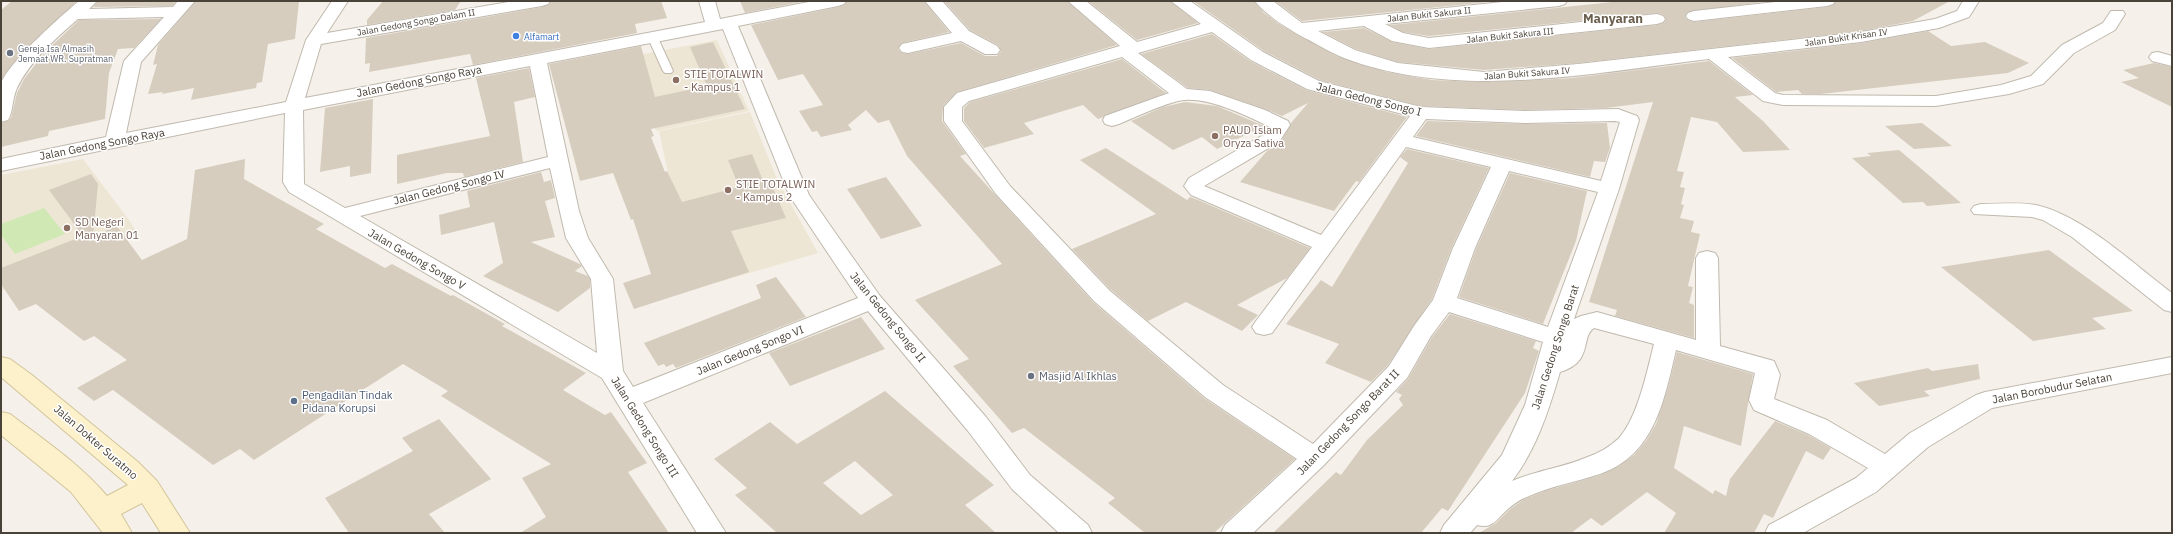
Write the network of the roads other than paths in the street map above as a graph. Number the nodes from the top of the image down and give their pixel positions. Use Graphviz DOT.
graph roads {
  1 [pos="89,1"];
  2 [pos="340,1"];
  3 [pos="542,1"];
  4 [pos="707,1"];
  5 [pos="838,1"];
  6 [pos="933,1"];
  7 [pos="1076,1"];
  8 [pos="1179,1"];
  9 [pos="1263,1"];
  10 [pos="1559,1"];
  11 [pos="1827,1"];
  12 [pos="1971,1"];
  13 [pos="181,7"];
  14 [pos="465,7"];
  15 [pos="2121,7"];
  16 [pos="72,14"];
  17 [pos="1694,16"];
  18 [pos="1658,19"];
  19 [pos="1366,21"];
  20 [pos="721,25"];
  21 [pos="1213,26"];
  22 [pos="1299,28"];
  23 [pos="963,35"];
  24 [pos="653,38"];
  25 [pos="314,40"];
  26 [pos="908,48"];
  27 [pos="1129,49"];
  28 [pos="991,50"];
  29 [pos="1712,53"];
  30 [pos="536,59"];
  31 [pos="668,71"];
  32 [pos="1182,94"];
  33 [pos="294,105"];
  34 [pos="1421,113"];
  35 [pos="1,116"];
  36 [pos="1112,120"];
  37 [pos="1630,120"];
  38 [pos="1402,140"];
  39 [pos="115,141"];
  40 [pos="558,160"];
  41 [pos="1502,164"];
  42 [pos="1,165"];
  43 [pos="1609,188"];
  44 [pos="1981,210"];
  45 [pos="340,214"];
  46 [pos="1324,244"];
  47 [pos="1707,258"];
  48 [pos="872,301"];
  49 [pos="1444,302"];
  50 [pos="2172,305"];
  51 [pos="1264,327"];
  52 [pos="1556,338"];
  53 [pos="1667,341"];
  54 [pos="1708,352"];
  55 [pos="1,365"];
  56 [pos="2172,365"];
  57 [pos="1550,366"];
  58 [pos="611,372"];
  59 [pos="628,399"];
  60 [pos="1,421"];
  61 [pos="1315,458"];
  62 [pos="1888,468"];
  63 [pos="147,488"];
  64 [pos="105,510"];
  65 [pos="118,533"];
  66 [pos="176,533"];
  67 [pos="712,533"];
  68 [pos="1078,533"];
  69 [pos="1235,533"];
  70 [pos="1454,533"];
  71 [pos="1471,533"];
  72 [pos="1779,533"];
  1 -- 16 [label="street"];
  2 -- 25 [label="street, Jalan Gedong Songo V"];
  3 -- 14 [label="street, Jalan Gedong Songo Dalam II"];
  4 -- 20 [label="street, Jalan Gedong Songo II"];
  5 -- 20 [label="street, Jalan Gedong Songo Raya"];
  6 -- 23 [label="street"];
  7 -- 27 [label="street"];
  8 -- 21 [label="street, Jalan Gedong Songo I"];
  9 -- 22 [label="street, Jalan Bukit Sakura IV"];
  10 -- 19 [label="street, Jalan Bukit Sakura II"];
  11 -- 17 [label="street"];
  12 -- 29 [label="street, Jalan Bukit Krisan IV"];
  13 -- 16 [label="street"];
  13 -- 39 [label="street"];
  14 -- 25 [label="street, Jalan Gedong Songo Dalam II"];
  15 -- 29 [label="street"];
  16 -- 35 [label="street"];
  18 -- 19 [label="street, Jalan Bukit Sakura III"];
  19 -- 22 [label="street, Jalan Bukit Sakura II"];
  20 -- 24 [label="street, Jalan Gedong Songo Raya"];
  20 -- 48 [label="street, Jalan Gedong Songo II"];
  21 -- 27 [label="street"];
  21 -- 34 [label="street, Jalan Gedong Songo I"];
  22 -- 29 [label="street, Jalan Bukit Sakura IV"];
  23 -- 26 [label="street"];
  23 -- 28 [label="street"];
  24 -- 30 [label="street, Jalan Gedong Songo Raya"];
  24 -- 31 [label="lane"];
  25 -- 33 [label="street, Jalan Gedong Songo V"];
  27 -- 32 [label="street"];
  27 -- 61 [label="street"];
  30 -- 33 [label="street, Jalan Gedong Songo Raya"];
  30 -- 40 [label="street, Jalan Gedong Songo III"];
  32 -- 36 [label="street"];
  32 -- 46 [label="street"];
  33 -- 39 [label="street, Jalan Gedong Songo Raya"];
  33 -- 45 [label="street, Jalan Gedong Songo V"];
  34 -- 37 [label="street, Jalan Gedong Songo I"];
  34 -- 38 [label="street"];
  37 -- 43 [label="street, Jalan Gedong Songo Barat"];
  38 -- 41 [label="street"];
  38 -- 46 [label="street"];
  39 -- 42 [label="street, Jalan Gedong Songo Raya"];
  40 -- 45 [label="street, Jalan Gedong Songo IV"];
  40 -- 58 [label="street, Jalan Gedong Songo III"];
  41 -- 43 [label="street"];
  41 -- 49 [label="street, Jalan Gedong Songo Barat II"];
  43 -- 52 [label="street, Jalan Gedong Songo Barat"];
  44 -- 50 [label="street"];
  45 -- 58 [label="street, Jalan Gedong Songo V"];
  46 -- 51 [label="street"];
  47 -- 54 [label="street"];
  48 -- 59 [label="street, Jalan Gedong Songo VI"];
  48 -- 68 [label="street, Jalan Gedong Songo II"];
  49 -- 52 [label="street"];
  49 -- 61 [label="street, Jalan Gedong Songo Barat II"];
  52 -- 57 [label="street, Jalan Gedong Songo Barat"];
  53 -- 54 [label="street"];
  53 -- 57 [label="street"];
  53 -- 71 [label="street"];
  54 -- 62 [label="street"];
  55 -- 63 [label="street, Jalan Dokter Suratmo"];
  56 -- 62 [label="street, Jalan Borobudur Selatan"];
  57 -- 70 [label="street, Jalan Gedong Songo Barat"];
  58 -- 59 [label="street, Jalan Gedong Songo III"];
  59 -- 67 [label="street, Jalan Gedong Songo III"];
  60 -- 64 [label="street"];
  61 -- 69 [label="street, Jalan Gedong Songo Barat II"];
  62 -- 72 [label="street, Jalan Borobudur Selatan"];
  63 -- 64 [label="street"];
  63 -- 66 [label="street, Jalan Dokter Suratmo"];
  64 -- 65 [label="street"];
}
